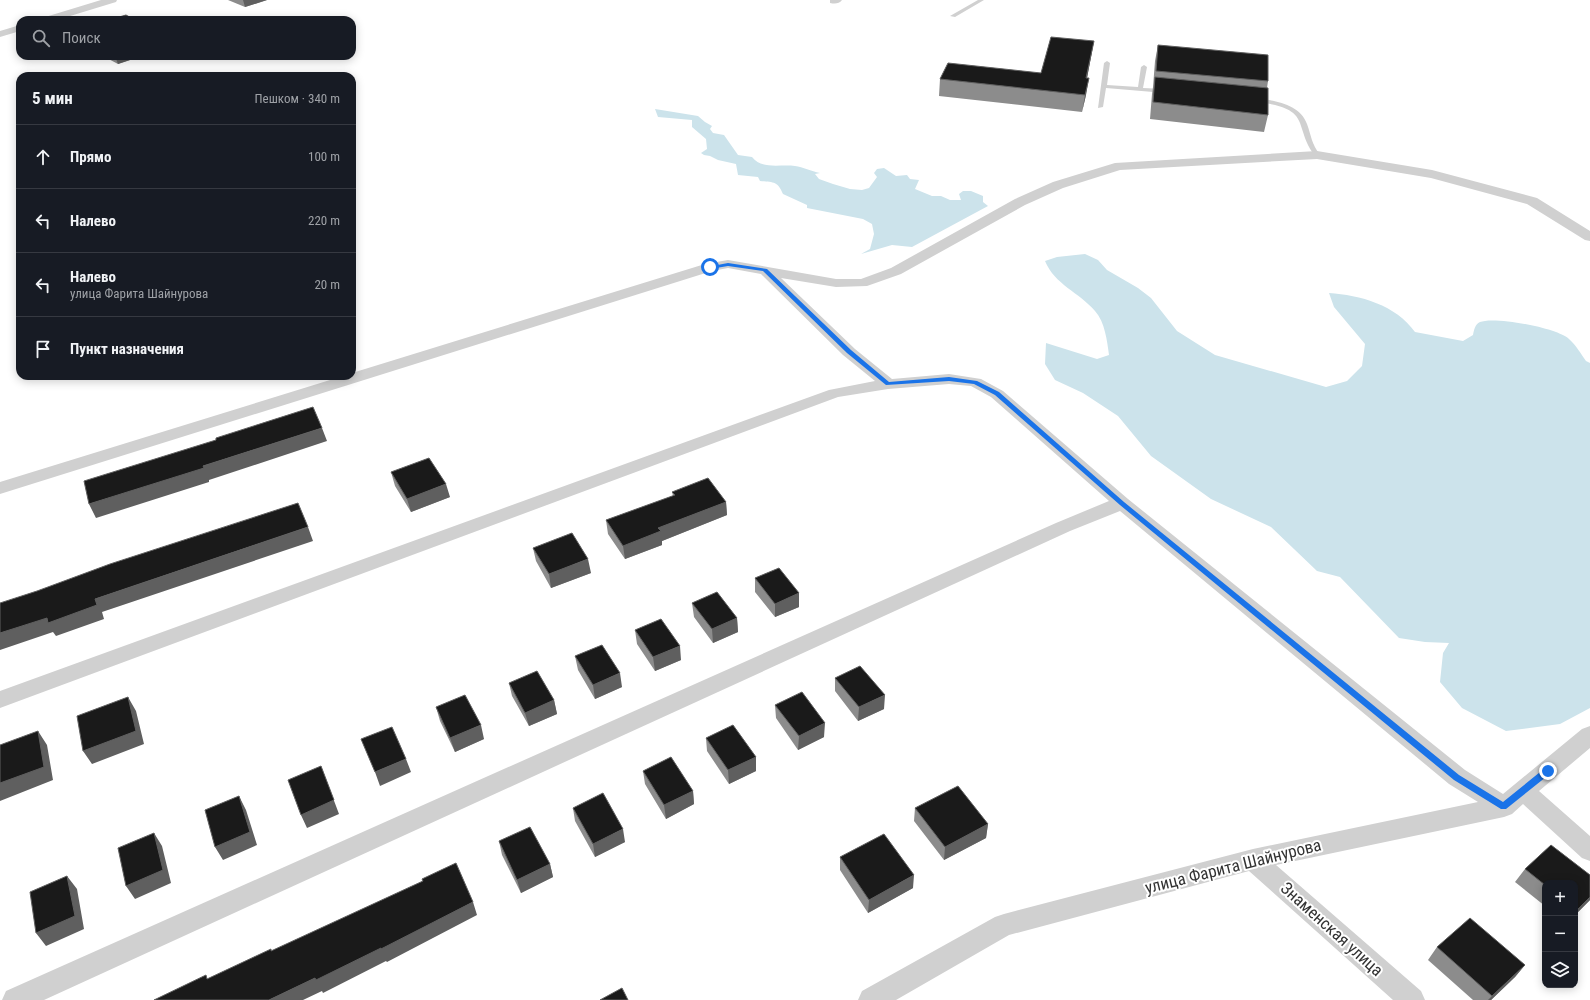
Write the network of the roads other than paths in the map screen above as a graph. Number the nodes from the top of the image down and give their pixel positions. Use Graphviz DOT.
graph roads {
  1 [pos="112,0"];
  2 [pos="982,0"];
  3 [pos="72,12"];
  4 [pos="59,16"];
  5 [pos="80,16"];
  6 [pos="953,16"];
  7 [pos="16,29"];
  8 [pos="0,34"];
  9 [pos="1106,62"];
  10 [pos="1144,67"];
  11 [pos="1104,86"];
  12 [pos="1140,89"];
  13 [pos="1171,92"];
  14 [pos="1249,99"];
  15 [pos="1100,107"];
  16 [pos="1318,155"];
  17 [pos="1590,237"];
  18 [pos="765,270"];
  19 [pos="356,377"];
  20 [pos="347,380"];
  21 [pos="888,384"];
  22 [pos="0,488"];
  23 [pos="1122,503"];
  24 [pos="0,700"];
  25 [pos="1590,736"];
  26 [pos="1524,791"];
  27 [pos="1504,807"];
  28 [pos="1590,850"];
  29 [pos="1253,859"];
  30 [pos="15,1000"];
  31 [pos="872,1000"];
  32 [pos="1412,1000"];
  1 -- 3 [label="street"];
  2 -- 6 [label="lane"];
  3 -- 4 [label="street"];
  3 -- 5 [label="street"];
  7 -- 8 [label="street"];
  9 -- 11 [label="lane"];
  10 -- 12 [label="lane"];
  11 -- 12 [label="lane"];
  11 -- 15 [label="lane"];
  12 -- 13 [label="lane"];
  14 -- 16 [label="lane"];
  16 -- 17 [label="street"];
  16 -- 18 [label="street"];
  18 -- 19 [label="street"];
  18 -- 21 [label="street"];
  20 -- 22 [label="street"];
  21 -- 23 [label="street"];
  21 -- 24 [label="street"];
  23 -- 27 [label="street"];
  23 -- 30 [label="street"];
  25 -- 26 [label="street, улица Фарита Шайнурова"];
  26 -- 27 [label="street, улица Фарита Шайнурова"];
  26 -- 28 [label="street"];
  27 -- 29 [label="street, улица Фарита Шайнурова"];
  29 -- 31 [label="street, улица Фарита Шайнурова"];
  29 -- 32 [label="street, Знаменская улица"];
}
